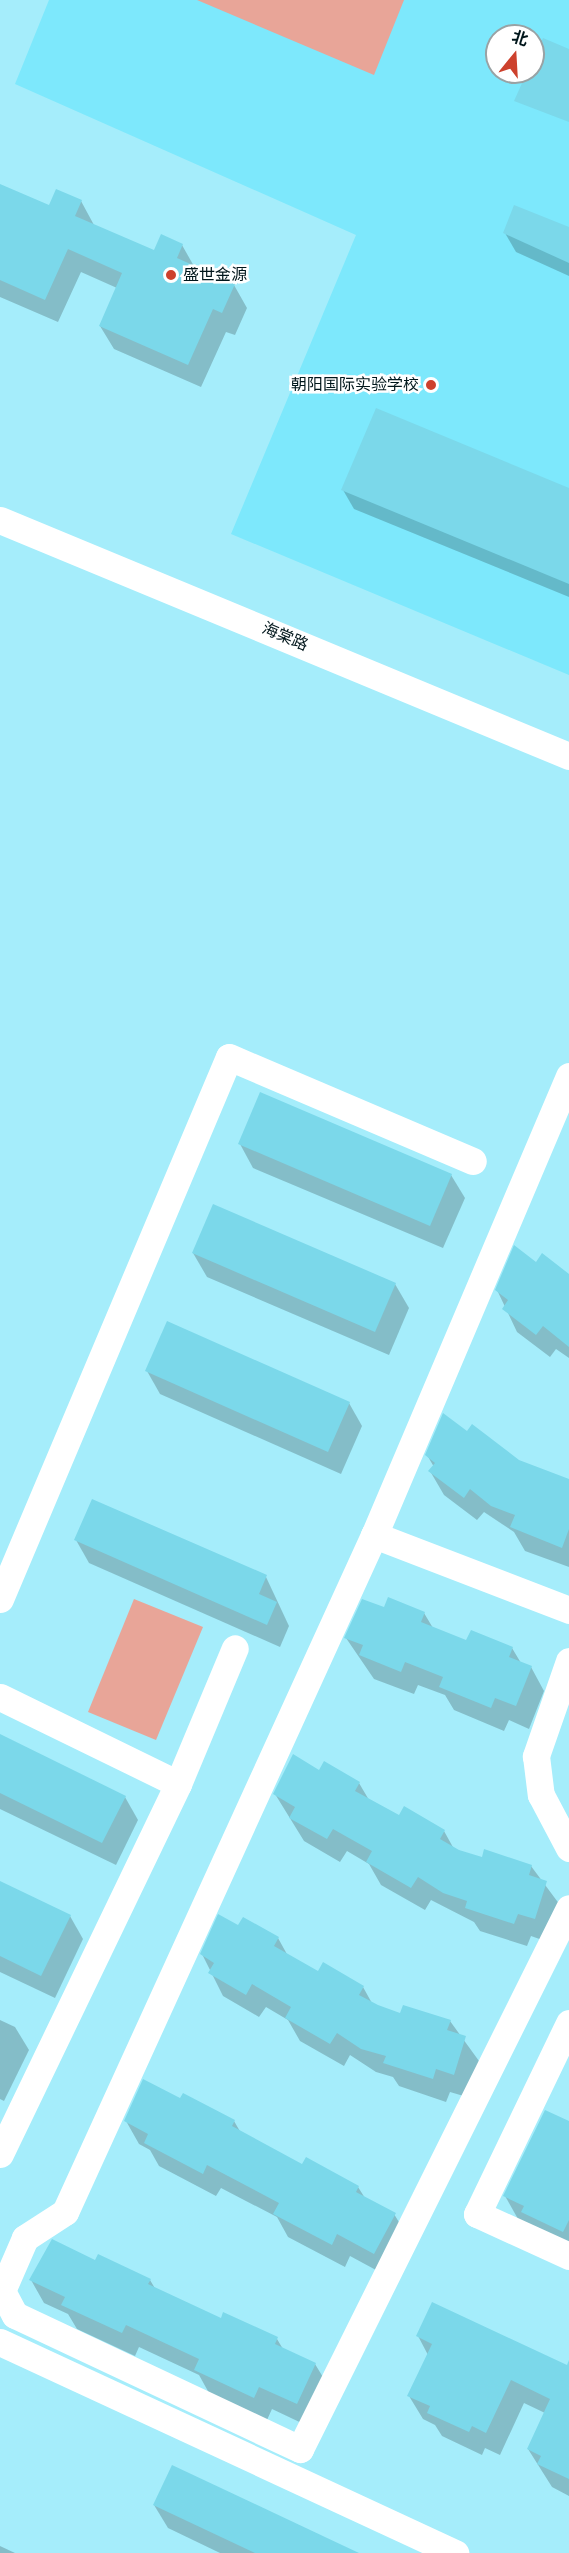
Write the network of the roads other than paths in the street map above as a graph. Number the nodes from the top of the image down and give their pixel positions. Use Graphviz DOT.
graph roads {
  1 [pos="0,520"];
  2 [pos="569,756"];
  3 [pos="569,1076"];
  4 [pos="474,1161"];
  5 [pos="374,1535"];
  6 [pos="0,1599"];
  7 [pos="569,1610"];
  8 [pos="235,1648"];
  9 [pos="569,1660"];
  10 [pos="0,1697"];
  11 [pos="178,1784"];
  12 [pos="569,1848"];
  13 [pos="569,1908"];
  14 [pos="569,2023"];
  15 [pos="0,2154"];
  16 [pos="569,2256"];
  17 [pos="0,2342"];
  18 [pos="455,2553"];
  1 -- 2 [label="street, 海棠路"];
  3 -- 5 [label="street"];
  4 -- 6 [label="street"];
  5 -- 7 [label="street"];
  5 -- 13 [label="street"];
  8 -- 11 [label="street"];
  9 -- 12 [label="street"];
  10 -- 11 [label="street"];
  11 -- 15 [label="street"];
  14 -- 16 [label="street"];
  17 -- 18 [label="street"];
}
